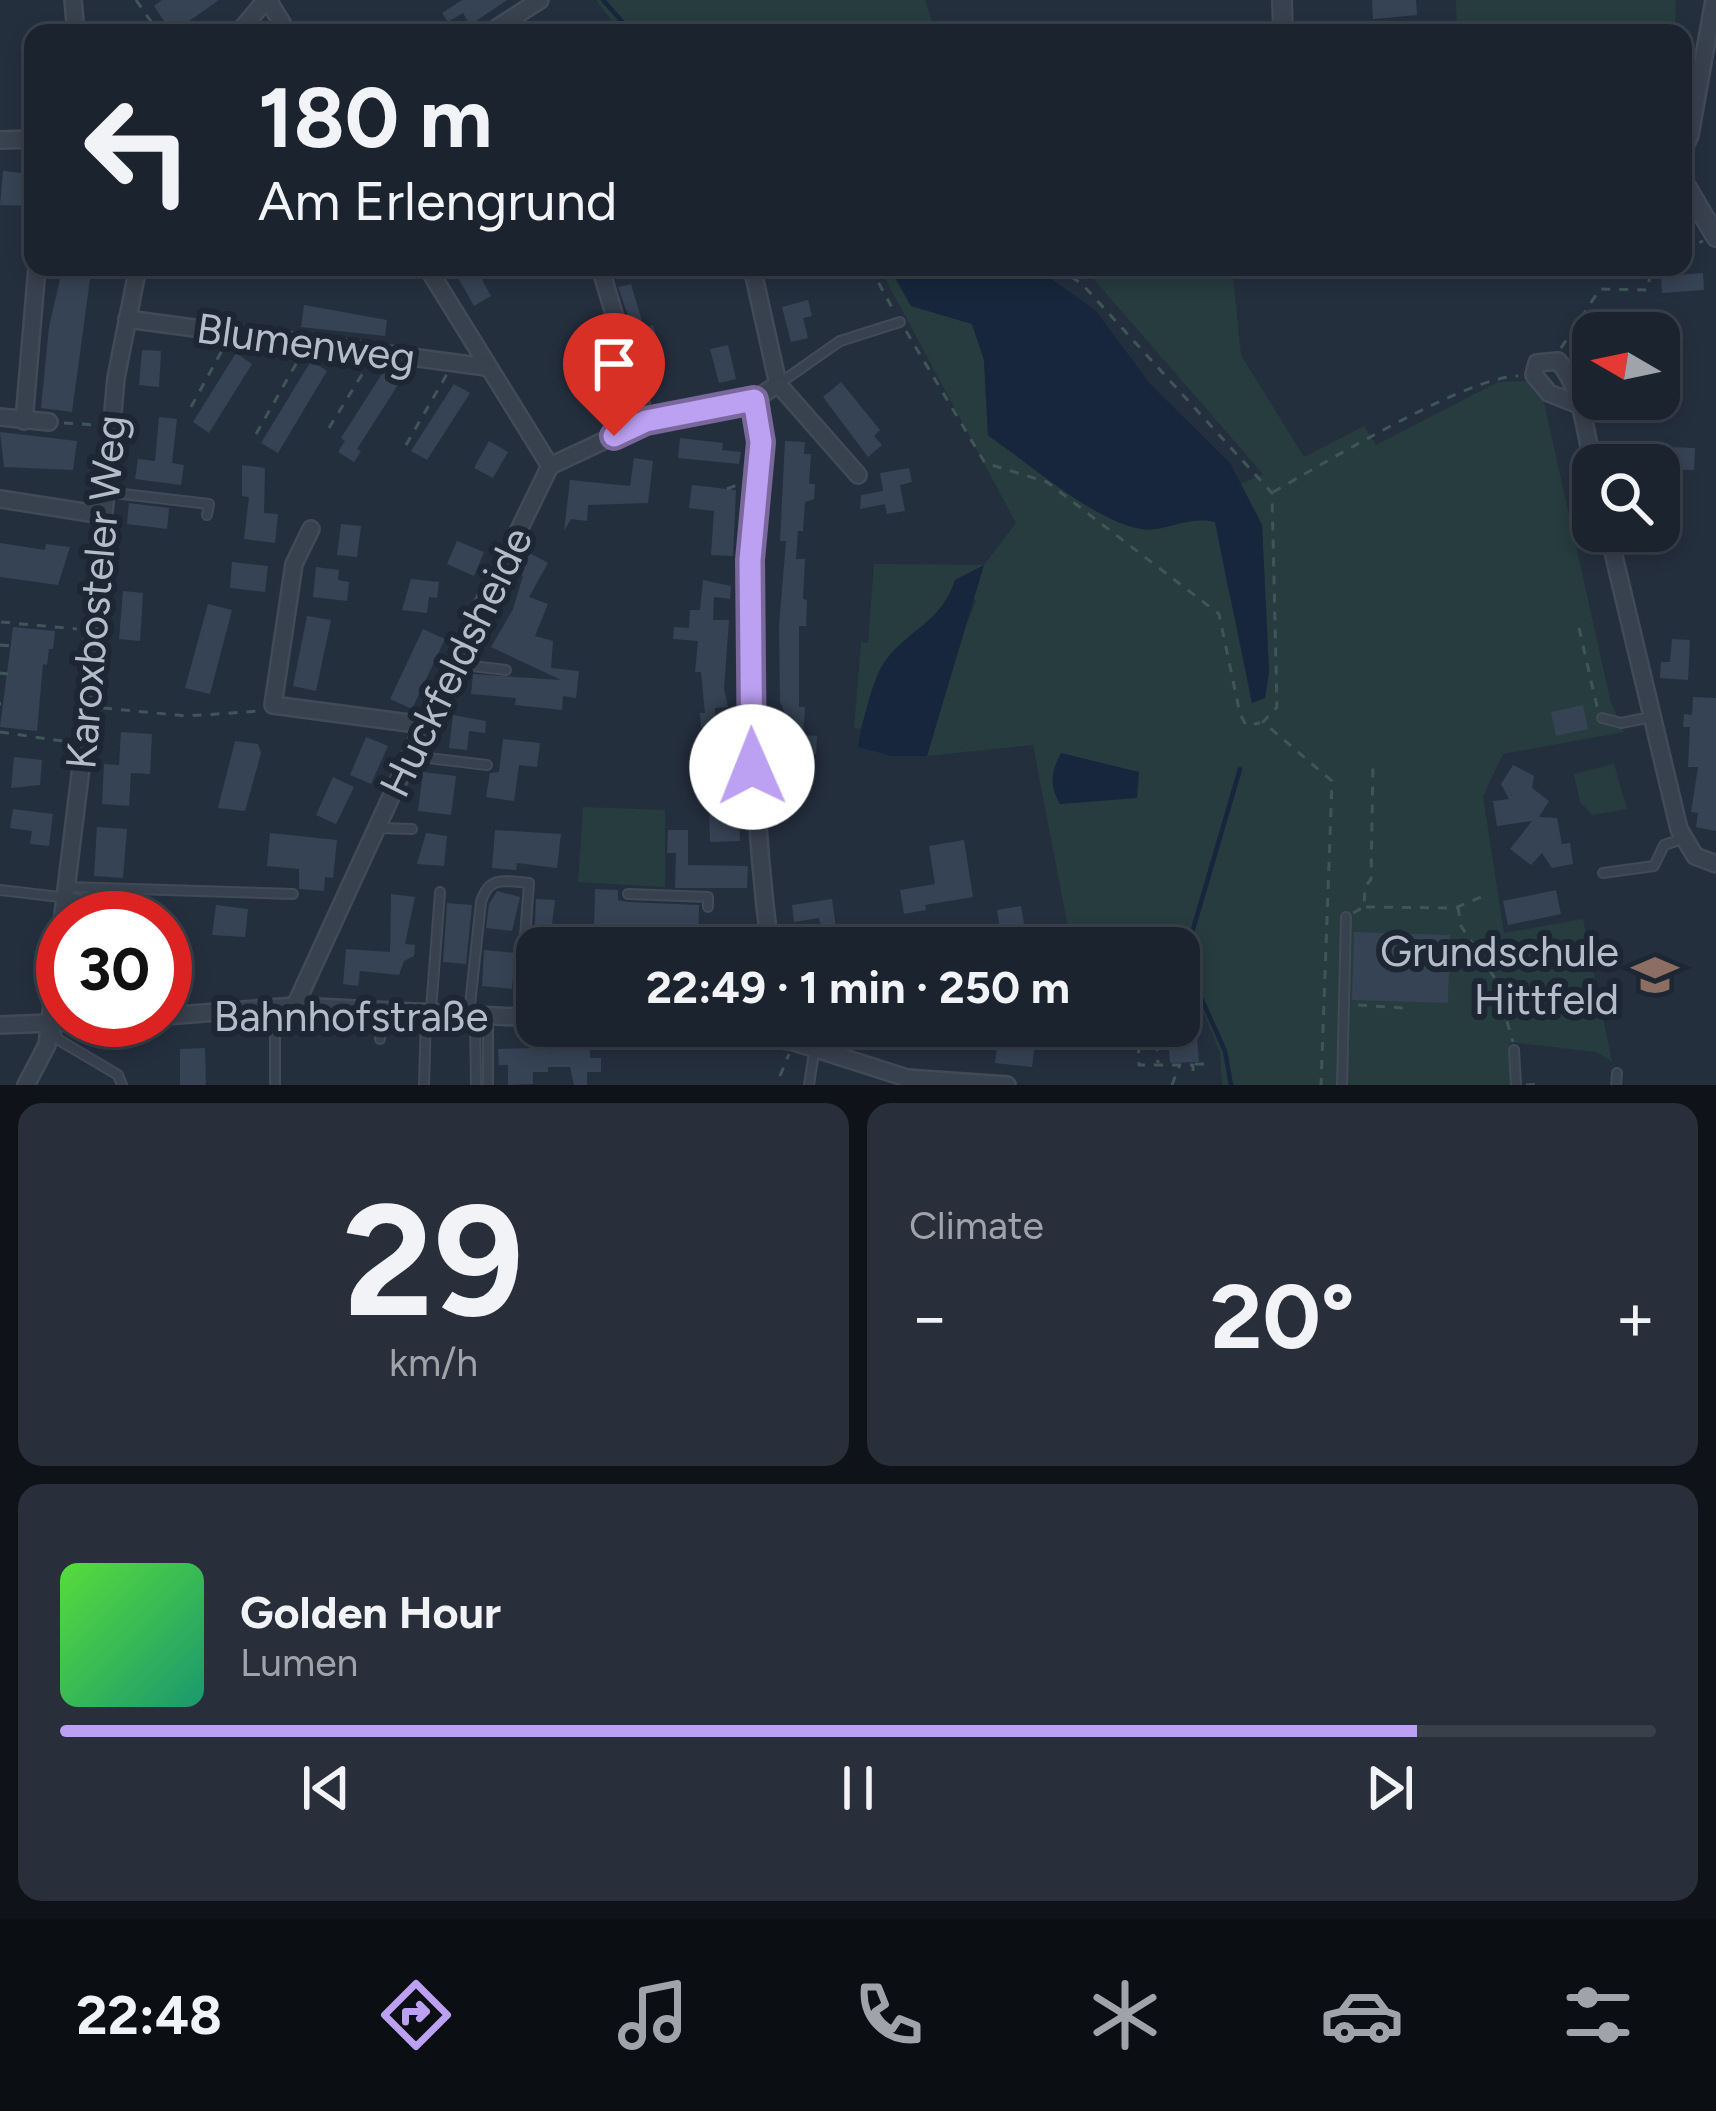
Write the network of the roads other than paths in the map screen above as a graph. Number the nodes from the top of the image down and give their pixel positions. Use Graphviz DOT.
graph roads {
  1 [pos="267,0"];
  2 [pos="540,0"];
  3 [pos="1714,0"];
  4 [pos="246,24"];
  5 [pos="512,24"];
  6 [pos="1692,124"];
  7 [pos="1692,199"];
  8 [pos="1716,236"];
  9 [pos="36,276"];
  10 [pos="136,276"];
  11 [pos="432,276"];
  12 [pos="603,276"];
  13 [pos="754,276"];
  14 [pos="127,319"];
  15 [pos="900,322"];
  16 [pos="486,367"];
  17 [pos="778,384"];
  18 [pos="754,400"];
  19 [pos="1579,406"];
  20 [pos="0,417"];
  21 [pos="24,421"];
  22 [pos="646,421"];
  23 [pos="50,422"];
  24 [pos="550,466"];
  25 [pos="858,475"];
  26 [pos="105,492"];
  27 [pos="0,499"];
  28 [pos="207,514"];
  29 [pos="103,515"];
  30 [pos="311,529"];
  31 [pos="1613,552"];
  32 [pos="453,664"];
  33 [pos="506,670"];
  34 [pos="1653,717"];
  35 [pos="1602,718"];
  36 [pos="424,725"];
  37 [pos="409,756"];
  38 [pos="488,765"];
  39 [pos="376,828"];
  40 [pos="412,830"];
  41 [pos="1682,839"];
  42 [pos="1716,864"];
  43 [pos="1604,873"];
  44 [pos="0,890"];
  45 [pos="66,891"];
  46 [pos="36,892"];
  47 [pos="440,892"];
  48 [pos="192,894"];
  49 [pos="293,894"];
  50 [pos="628,894"];
  51 [pos="708,907"];
  52 [pos="1346,917"];
  53 [pos="529,927"];
  54 [pos="768,927"];
  55 [pos="295,1006"];
  56 [pos="275,1007"];
  57 [pos="382,1008"];
  58 [pos="429,1010"];
  59 [pos="192,1014"];
  60 [pos="477,1015"];
  61 [pos="516,1017"];
  62 [pos="36,1023"];
  63 [pos="0,1025"];
  64 [pos="380,1039"];
  65 [pos="46,1047"];
  66 [pos="71,1047"];
  67 [pos="815,1047"];
  68 [pos="820,1047"];
  69 [pos="1514,1050"];
  70 [pos="1617,1073"];
  71 [pos="895,1080"];
  72 [pos="26,1085"];
  73 [pos="122,1085"];
  74 [pos="275,1085"];
  75 [pos="424,1085"];
  76 [pos="476,1085"];
  77 [pos="488,1085"];
  78 [pos="809,1085"];
  79 [pos="1007,1085"];
  80 [pos="1342,1085"];
  81 [pos="1520,1085"];
  82 [pos="1616,1085"];
  1 -- 4 [label="street"];
  2 -- 5 [label="street"];
  3 -- 6 [label="street"];
  7 -- 8 [label="street"];
  9 -- 21 [label="street"];
  10 -- 14 [label="street, Karoxbosteler Weg"];
  11 -- 16 [label="street"];
  12 -- 22 [label="street"];
  13 -- 17 [label="street"];
  14 -- 16 [label="street, Blumenweg"];
  14 -- 26 [label="street, Karoxbosteler Weg"];
  15 -- 17 [label="lane"];
  16 -- 24 [label="street"];
  17 -- 18 [label="street"];
  17 -- 25 [label="street"];
  18 -- 22 [label="street"];
  18 -- 54 [label="street"];
  19 -- 19 [label="street"];
  20 -- 21 [label="street"];
  21 -- 23 [label="street"];
  22 -- 24 [label="street"];
  24 -- 32 [label="street, Huckfeldsheide"];
  26 -- 28 [label="lane"];
  26 -- 29 [label="street, Karoxbosteler Weg"];
  27 -- 29 [label="street"];
  29 -- 45 [label="street, Karoxbosteler Weg"];
  30 -- 36 [label="street"];
  31 -- 34 [label="street"];
  32 -- 33 [label="lane"];
  32 -- 36 [label="street, Huckfeldsheide"];
  34 -- 35 [label="lane"];
  34 -- 41 [label="street"];
  36 -- 37 [label="street, Huckfeldsheide"];
  37 -- 38 [label="lane"];
  37 -- 39 [label="street, Huckfeldsheide"];
  39 -- 40 [label="lane"];
  39 -- 55 [label="street, Huckfeldsheide"];
  41 -- 42 [label="street"];
  41 -- 43 [label="lane"];
  44 -- 46 [label="lane"];
  47 -- 58 [label="lane"];
  48 -- 49 [label="lane"];
  50 -- 51 [label="lane"];
  52 -- 80 [label="lane"];
  53 -- 60 [label="lane"];
  55 -- 56 [label="street, Bahnhofstraße"];
  55 -- 57 [label="street, Bahnhofstraße"];
  56 -- 59 [label="street, Bahnhofstraße"];
  56 -- 74 [label="lane"];
  57 -- 58 [label="street, Bahnhofstraße"];
  57 -- 64 [label="lane"];
  58 -- 60 [label="street, Bahnhofstraße"];
  58 -- 75 [label="lane"];
  60 -- 61 [label="street, Bahnhofstraße"];
  60 -- 76 [label="lane"];
  60 -- 77 [label="lane"];
  62 -- 63 [label="street"];
  65 -- 72 [label="street, Karoxbosteler Weg"];
  66 -- 73 [label="lane"];
  67 -- 78 [label="lane"];
  68 -- 71 [label="street"];
  69 -- 81 [label="lane"];
  70 -- 82 [label="lane"];
  71 -- 79 [label="street"];
}
